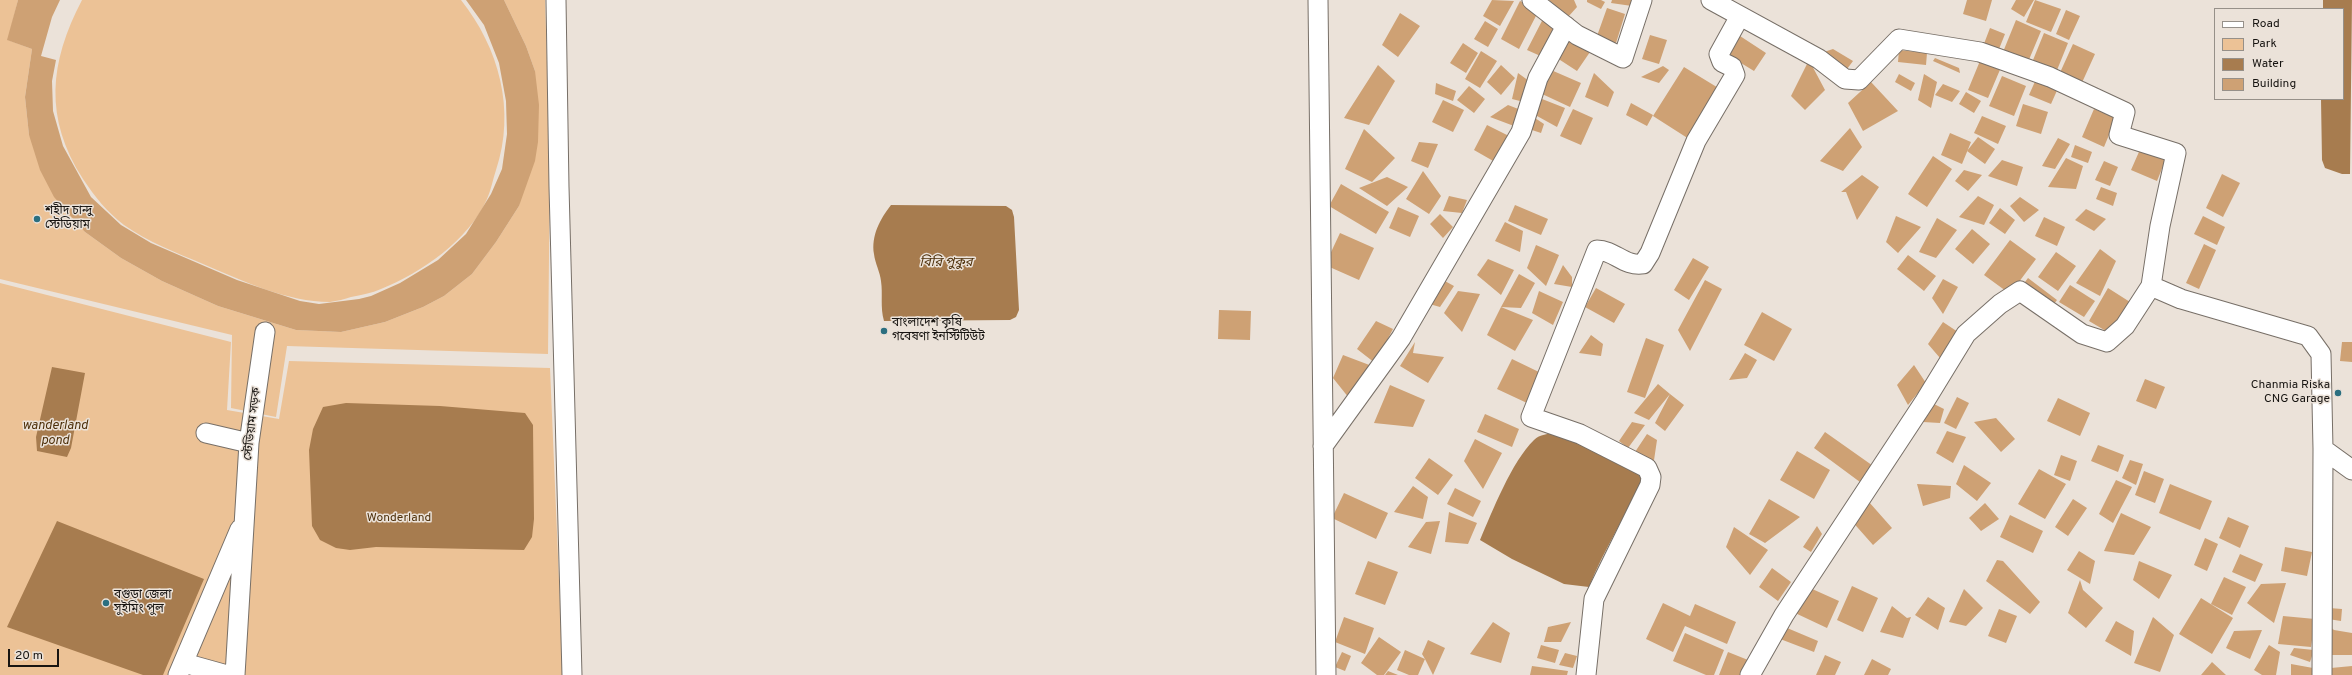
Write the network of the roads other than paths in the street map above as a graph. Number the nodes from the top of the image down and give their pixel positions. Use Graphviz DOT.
graph roads {
  1 [pos="556,0"];
  2 [pos="1318,0"];
  3 [pos="1532,0"];
  4 [pos="1642,0"];
  5 [pos="1710,0"];
  6 [pos="1740,16"];
  7 [pos="1566,26"];
  8 [pos="2151,286"];
  9 [pos="265,332"];
  10 [pos="206,433"];
  11 [pos="250,443"];
  12 [pos="1323,446"];
  13 [pos="2323,449"];
  14 [pos="2352,470"];
  15 [pos="246,515"];
  16 [pos="181,669"];
  17 [pos="227,675"];
  18 [pos="235,675"];
  19 [pos="572,675"];
  20 [pos="1326,675"];
  21 [pos="1586,675"];
  22 [pos="1750,675"];
  23 [pos="2322,675"];
  1 -- 19 [label="street"];
  2 -- 12 [label="street"];
  3 -- 7 [label="street"];
  4 -- 7 [label="street"];
  5 -- 6 [label="street"];
  6 -- 8 [label="street"];
  6 -- 21 [label="street"];
  7 -- 12 [label="street"];
  8 -- 13 [label="street"];
  8 -- 22 [label="street"];
  9 -- 11 [label="street, স্টেডিয়াম সড়ক"];
  10 -- 11 [label="street"];
  11 -- 15 [label="street, স্টেডিয়াম সড়ক"];
  12 -- 20 [label="street"];
  13 -- 14 [label="street"];
  13 -- 23 [label="street"];
  15 -- 16 [label="street, স্টেডিয়াম সড়ক"];
  15 -- 18 [label="street, স্টেডিয়াম সড়ক"];
  16 -- 17 [label="street"];
}
